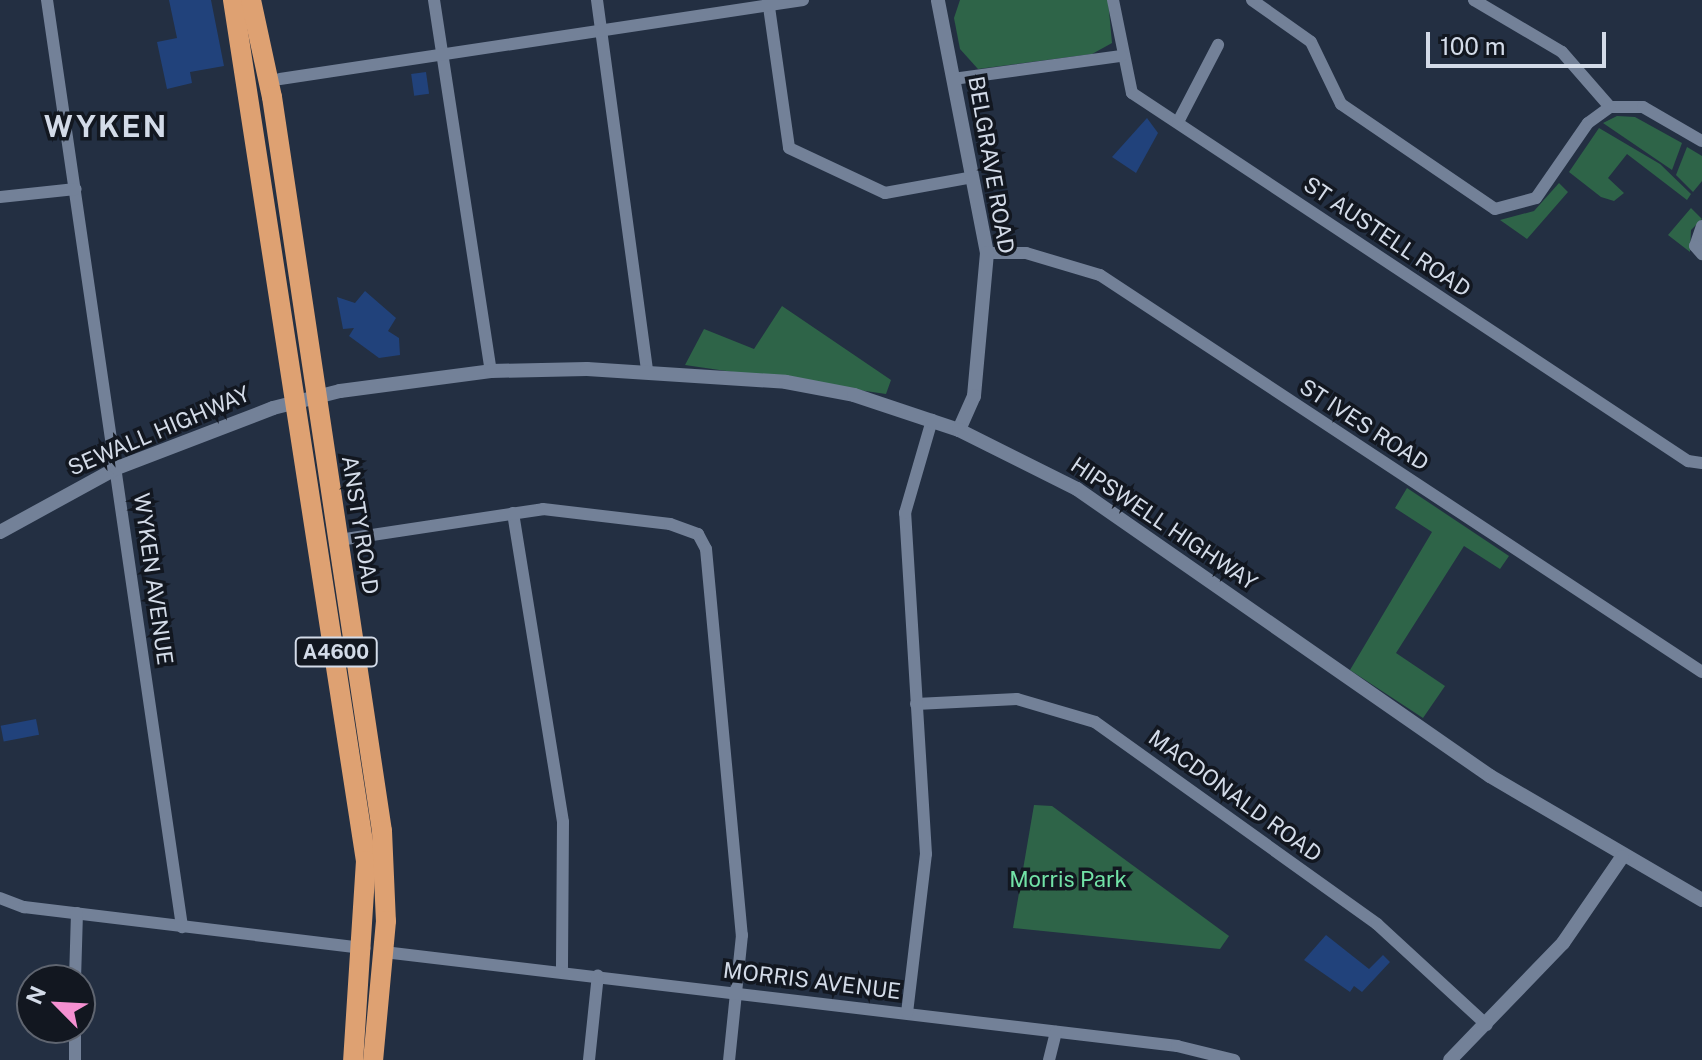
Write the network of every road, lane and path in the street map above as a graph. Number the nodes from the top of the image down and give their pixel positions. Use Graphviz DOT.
graph roads {
  1 [pos="47,0"];
  2 [pos="233,0"];
  3 [pos="251,0"];
  4 [pos="434,0"];
  5 [pos="597,0"];
  6 [pos="803,0"];
  7 [pos="931,0"];
  8 [pos="939,0"];
  9 [pos="1113,0"];
  10 [pos="1252,0"];
  11 [pos="1474,0"];
  12 [pos="769,3"];
  13 [pos="605,31"];
  14 [pos="1218,45"];
  15 [pos="445,54"];
  16 [pos="1121,56"];
  17 [pos="953,79"];
  18 [pos="274,80"];
  19 [pos="248,84"];
  20 [pos="1610,107"];
  21 [pos="1178,122"];
  22 [pos="1702,141"];
  23 [pos="973,177"];
  24 [pos="76,189"];
  25 [pos="0,197"];
  26 [pos="1702,226"];
  27 [pos="987,253"];
  28 [pos="1702,254"];
  29 [pos="647,370"];
  30 [pos="491,371"];
  31 [pos="305,399"];
  32 [pos="932,420"];
  33 [pos="959,430"];
  34 [pos="1702,463"];
  35 [pos="117,468"];
  36 [pos="513,513"];
  37 [pos="0,532"];
  38 [pos="339,540"];
  39 [pos="1702,672"];
  40 [pos="916,704"];
  41 [pos="1622,857"];
  42 [pos="1701,896"];
  43 [pos="0,898"];
  44 [pos="77,913"];
  45 [pos="182,927"];
  46 [pos="375,950"];
  47 [pos="75,964"];
  48 [pos="562,971"];
  49 [pos="598,975"];
  50 [pos="737,993"];
  51 [pos="907,1013"];
  52 [pos="1487,1025"];
  53 [pos="1056,1032"];
  54 [pos="353,1060"];
  55 [pos="373,1060"];
  56 [pos="589,1060"];
  57 [pos="729,1060"];
  58 [pos="1049,1060"];
  59 [pos="1234,1060"];
  60 [pos="1450,1060"];
  1 -- 24 [label="street, WYKEN AVENUE"];
  2 -- 19 [label="highway, ANSTY ROAD / A4600"];
  3 -- 18 [label="highway, ANSTY ROAD / A4600"];
  4 -- 15 [label="street"];
  5 -- 13 [label="street"];
  6 -- 12 [label="street"];
  7 -- 8 [label="street"];
  8 -- 17 [label="street, BELGRAVE ROAD"];
  9 -- 16 [label="street, ST AUSTELL ROAD"];
  10 -- 20 [label="street"];
  11 -- 20 [label="street"];
  12 -- 13 [label="street"];
  12 -- 23 [label="street"];
  13 -- 15 [label="street"];
  13 -- 29 [label="street"];
  14 -- 21 [label="street"];
  15 -- 18 [label="street"];
  15 -- 30 [label="street"];
  16 -- 17 [label="street"];
  16 -- 21 [label="street, ST AUSTELL ROAD"];
  17 -- 23 [label="street, BELGRAVE ROAD"];
  18 -- 19 [label="highway"];
  18 -- 31 [label="highway, ANSTY ROAD / A4600"];
  19 -- 31 [label="highway, ANSTY ROAD / A4600"];
  20 -- 22 [label="street"];
  21 -- 34 [label="street, ST AUSTELL ROAD"];
  23 -- 27 [label="street, BELGRAVE ROAD"];
  24 -- 25 [label="street"];
  24 -- 35 [label="street, WYKEN AVENUE"];
  26 -- 28 [label="street"];
  27 -- 33 [label="street, BELGRAVE ROAD"];
  27 -- 39 [label="street, ST IVES ROAD"];
  29 -- 30 [label="street, HIPSWELL HIGHWAY"];
  29 -- 32 [label="street, HIPSWELL HIGHWAY"];
  30 -- 31 [label="street, HIPSWELL HIGHWAY"];
  31 -- 35 [label="street, SEWALL HIGHWAY"];
  31 -- 38 [label="highway, ANSTY ROAD / A4600"];
  31 -- 46 [label="highway, ANSTY ROAD / A4600"];
  32 -- 33 [label="street, HIPSWELL HIGHWAY"];
  32 -- 40 [label="street"];
  33 -- 41 [label="street, HIPSWELL HIGHWAY"];
  35 -- 37 [label="street, SEWALL HIGHWAY"];
  35 -- 45 [label="street, WYKEN AVENUE"];
  36 -- 38 [label="street"];
  36 -- 48 [label="street"];
  36 -- 50 [label="street"];
  38 -- 46 [label="highway, ANSTY ROAD / A4600"];
  40 -- 51 [label="street"];
  40 -- 52 [label="street, MACDONALD ROAD"];
  41 -- 42 [label="street, HIPSWELL HIGHWAY"];
  41 -- 52 [label="street"];
  43 -- 44 [label="street, MORRIS AVENUE"];
  44 -- 45 [label="street, MORRIS AVENUE"];
  44 -- 47 [label="street"];
  45 -- 46 [label="street, MORRIS AVENUE"];
  46 -- 48 [label="street, MORRIS AVENUE"];
  46 -- 54 [label="highway, ANSTY ROAD / A4600"];
  46 -- 55 [label="highway, ANSTY ROAD / A4600"];
  48 -- 49 [label="street, MORRIS AVENUE"];
  49 -- 50 [label="street, MORRIS AVENUE"];
  49 -- 56 [label="street"];
  50 -- 51 [label="street, MORRIS AVENUE"];
  50 -- 57 [label="street"];
  51 -- 53 [label="street, MORRIS AVENUE"];
  52 -- 60 [label="street"];
  53 -- 58 [label="street"];
  53 -- 59 [label="street, MORRIS AVENUE"];
}
